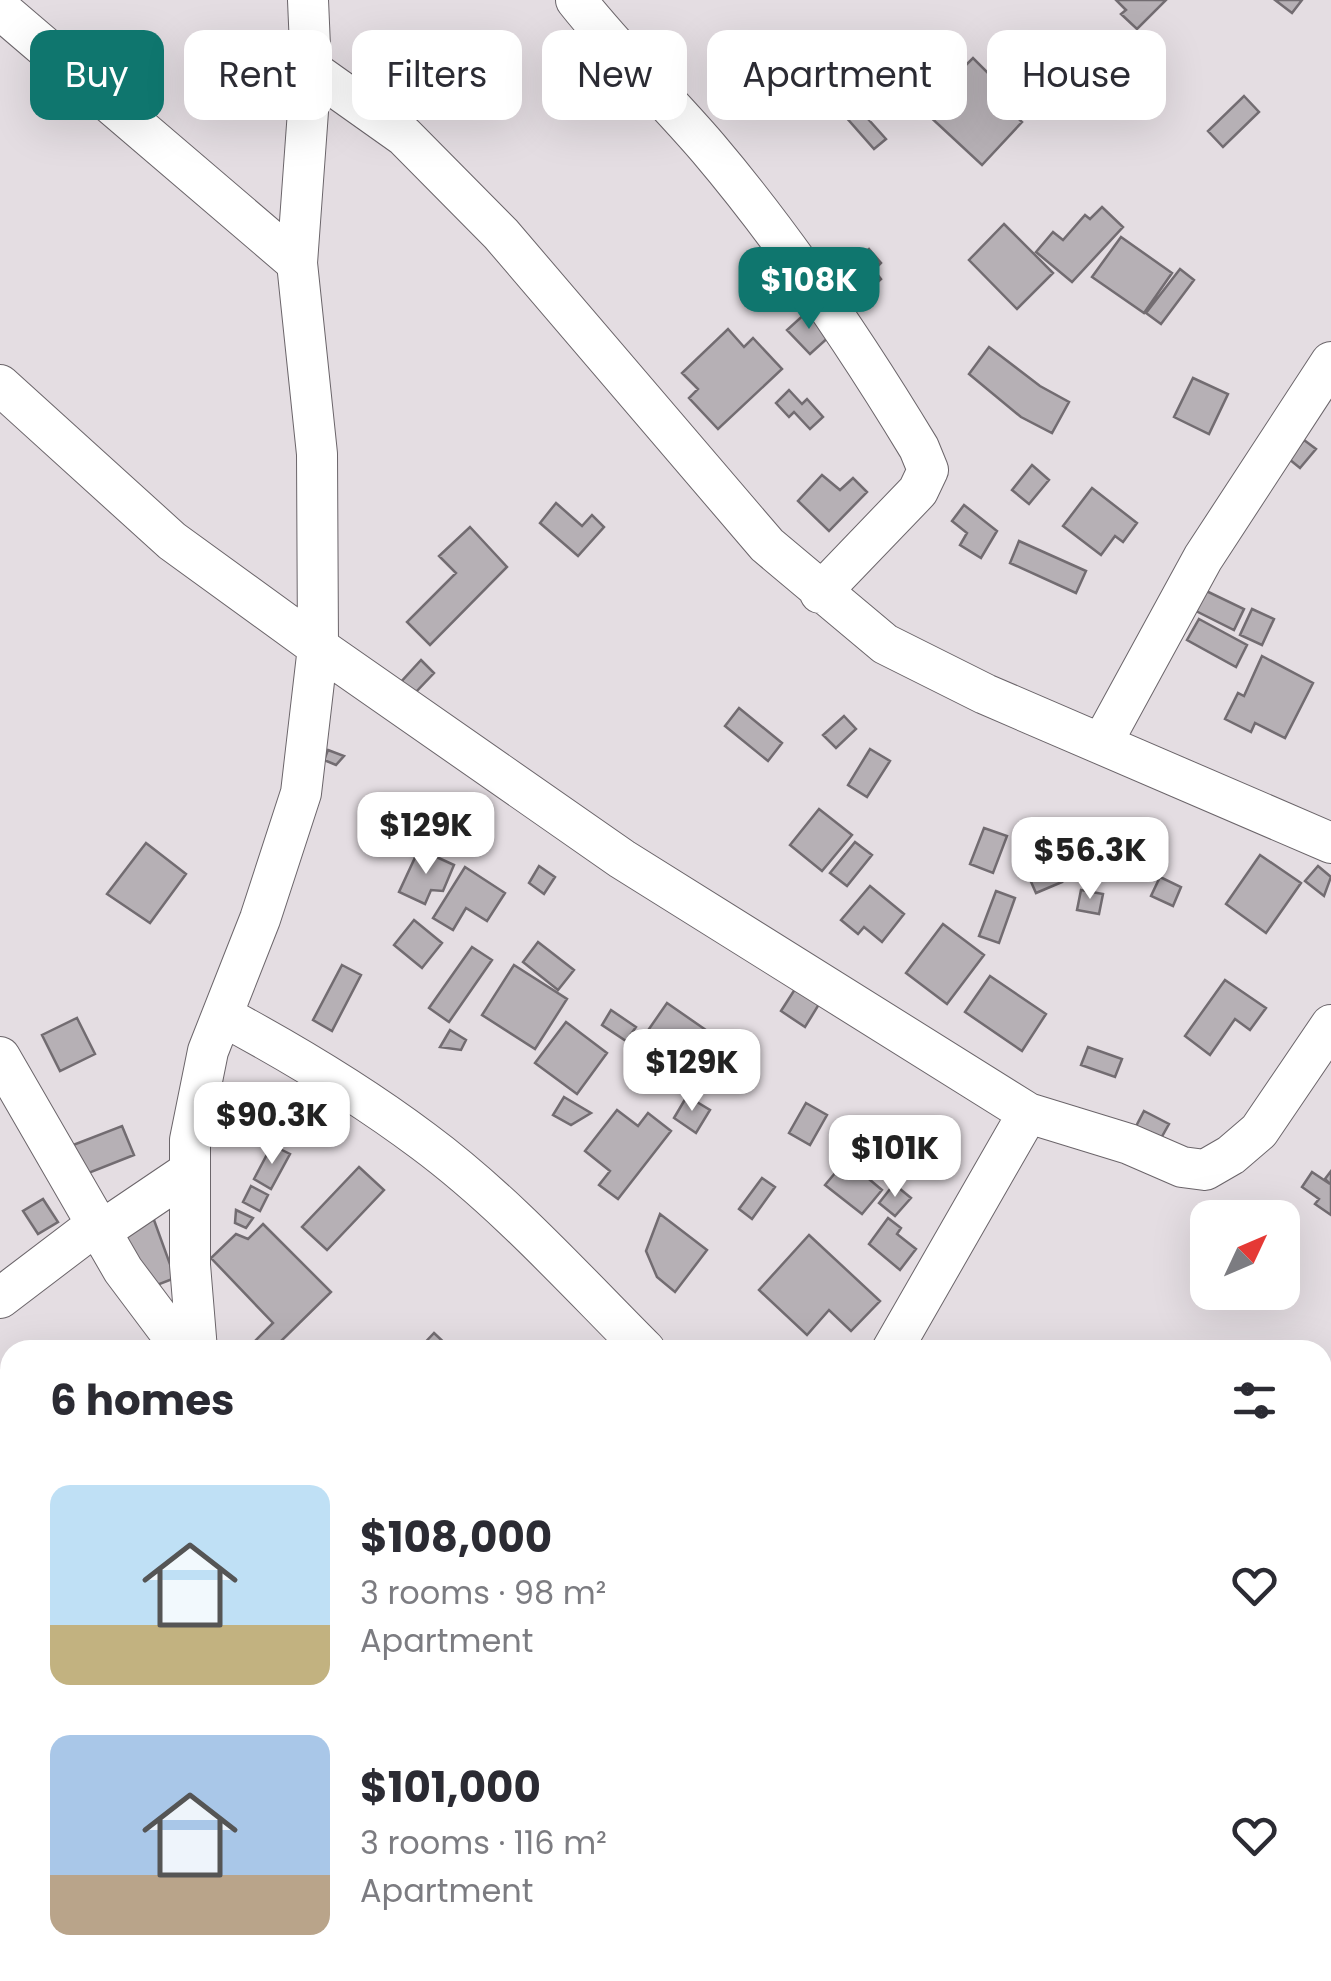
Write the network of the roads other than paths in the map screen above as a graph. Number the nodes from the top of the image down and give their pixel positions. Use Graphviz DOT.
graph roads {
  1 [pos="308,0"];
  2 [pos="576,0"];
  3 [pos="0,8"];
  4 [pos="309,30"];
  5 [pos="332,85"];
  6 [pos="308,120"];
  7 [pos="298,262"];
  8 [pos="1331,362"];
  9 [pos="0,385"];
  10 [pos="820,594"];
  11 [pos="318,648"];
  12 [pos="1102,743"];
  13 [pos="1331,842"];
  14 [pos="222,1016"];
  15 [pos="1331,1025"];
  16 [pos="0,1057"];
  17 [pos="1028,1113"];
  18 [pos="187,1173"];
  19 [pos="100,1222"];
  20 [pos="0,1298"];
  21 [pos="176,1340"];
  22 [pos="197,1340"];
  23 [pos="635,1340"];
  24 [pos="898,1340"];
  1 -- 4 [label="street"];
  2 -- 10 [label="street"];
  3 -- 7 [label="street"];
  5 -- 10 [label="street"];
  6 -- 7 [label="street"];
  7 -- 11 [label="street"];
  8 -- 12 [label="street"];
  9 -- 11 [label="street"];
  10 -- 12 [label="street"];
  11 -- 14 [label="street"];
  11 -- 17 [label="street"];
  12 -- 13 [label="street"];
  14 -- 18 [label="street"];
  14 -- 23 [label="street"];
  15 -- 17 [label="street"];
  16 -- 19 [label="street"];
  17 -- 24 [label="street"];
  18 -- 19 [label="street"];
  18 -- 22 [label="street"];
  19 -- 20 [label="street"];
  19 -- 21 [label="street"];
}
